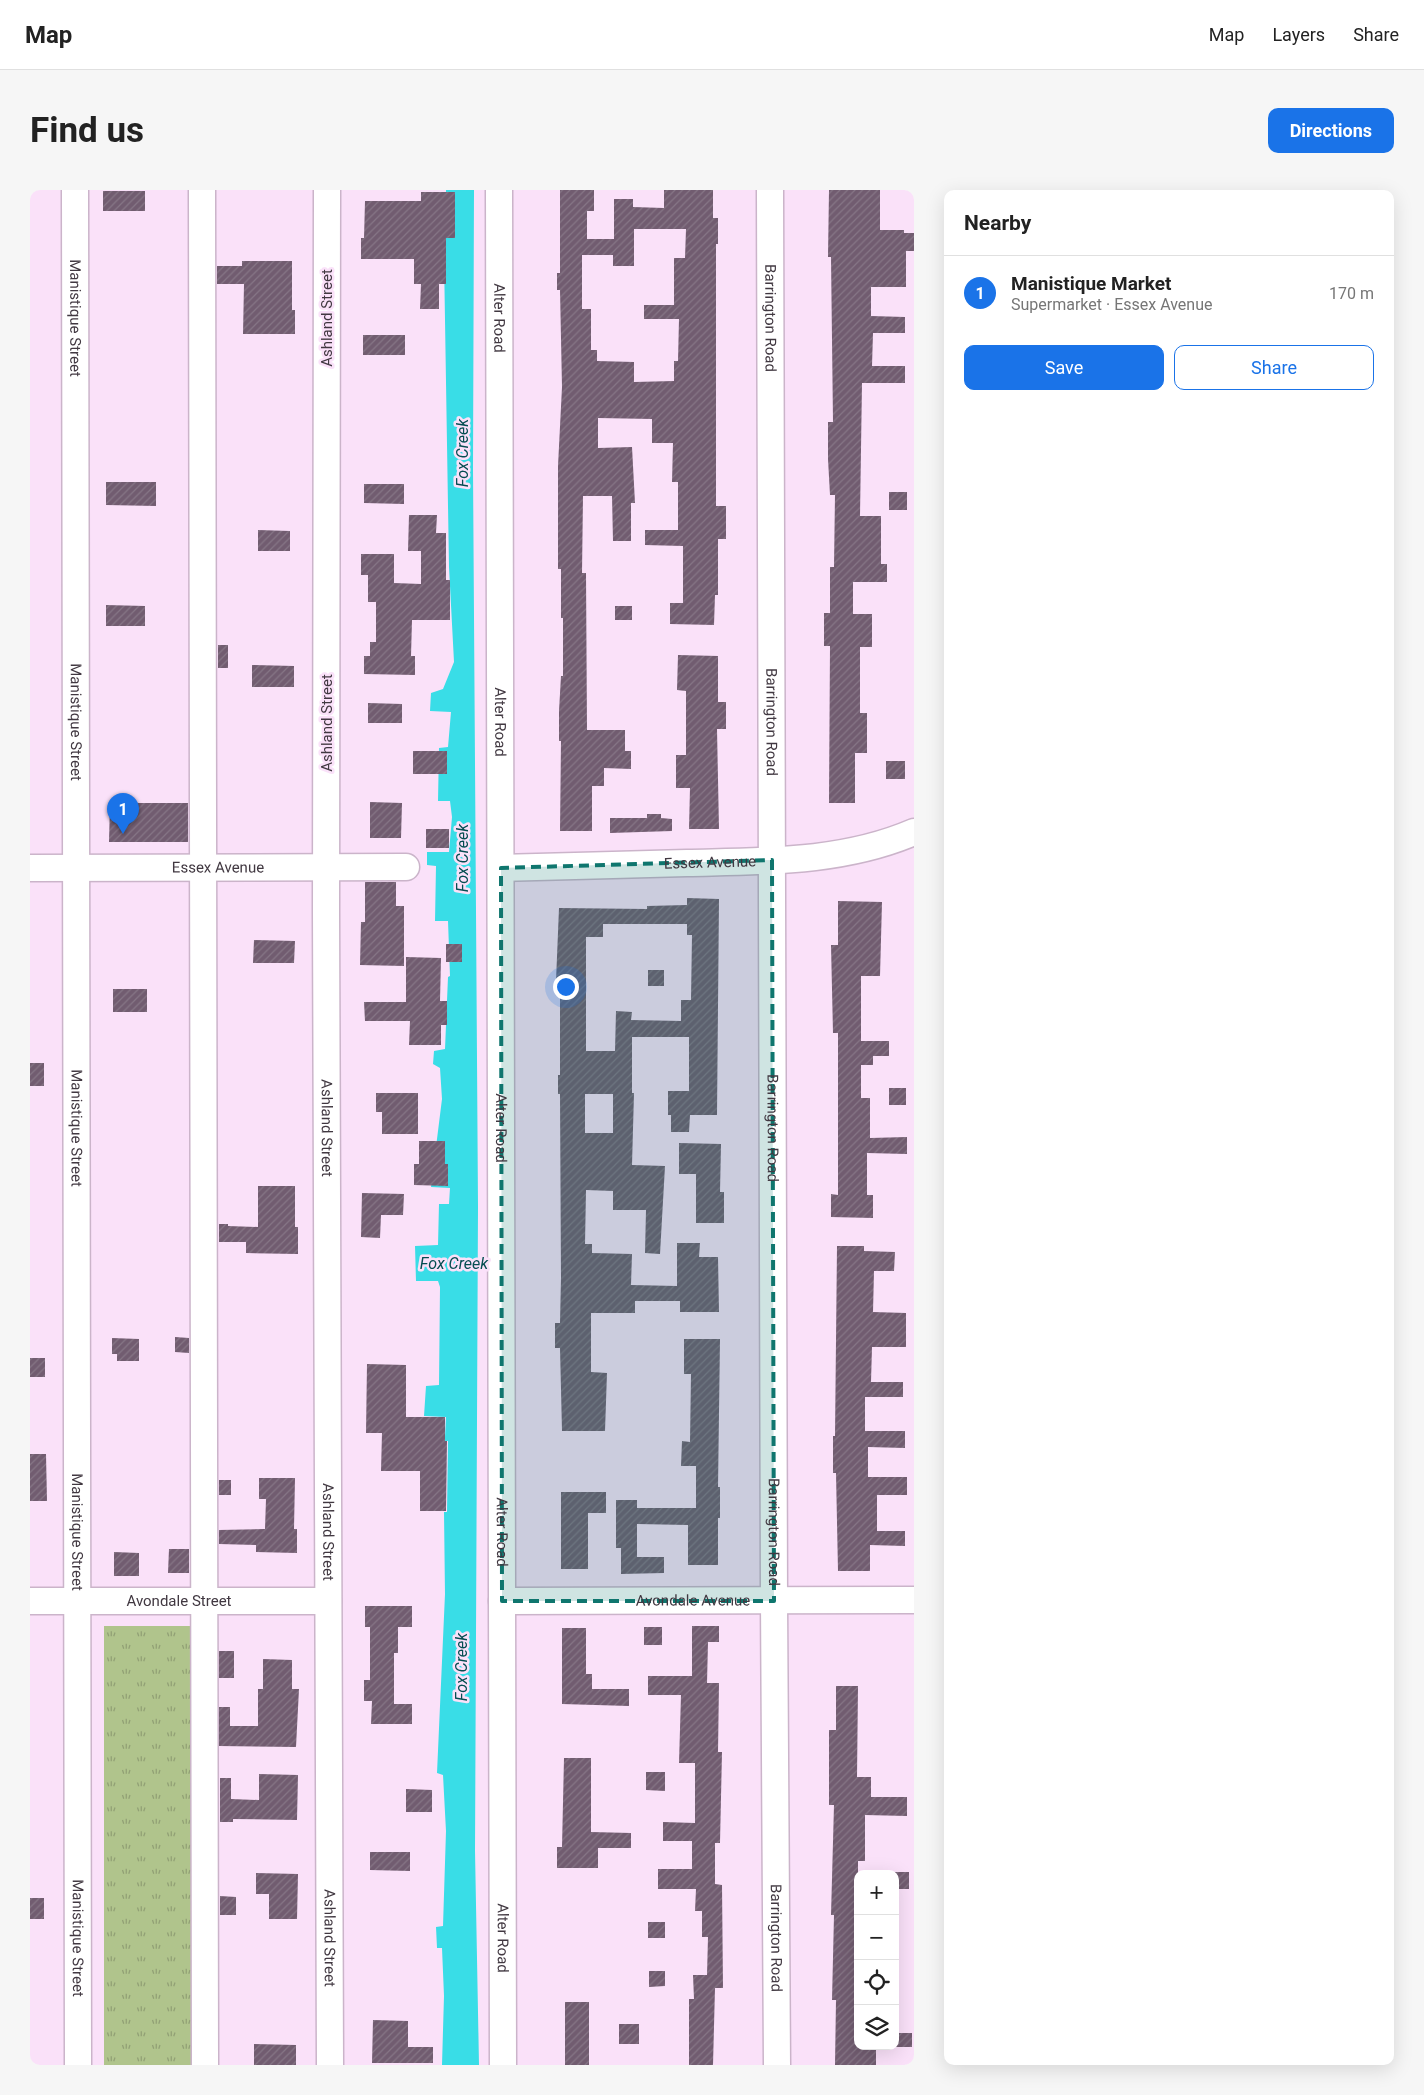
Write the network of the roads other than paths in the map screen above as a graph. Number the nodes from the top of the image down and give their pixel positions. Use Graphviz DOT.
graph roads {
  1 [pos="75,190"];
  2 [pos="202,190"];
  3 [pos="327,190"];
  4 [pos="499,190"];
  5 [pos="770,190"];
  6 [pos="914,832"];
  7 [pos="772,860"];
  8 [pos="75,867"];
  9 [pos="202,867"];
  10 [pos="326,867"];
  11 [pos="406,867"];
  12 [pos="30,868"];
  13 [pos="501,868"];
  14 [pos="914,1600"];
  15 [pos="30,1601"];
  16 [pos="77,1601"];
  17 [pos="204,1601"];
  18 [pos="328,1601"];
  19 [pos="502,1601"];
  20 [pos="774,1601"];
  21 [pos="78,2065"];
  22 [pos="205,2065"];
  23 [pos="330,2065"];
  24 [pos="503,2065"];
  25 [pos="777,2065"];
  1 -- 8 [label="street, Manistique Street"];
  2 -- 9 [label="street"];
  3 -- 10 [label="street, Ashland Street"];
  4 -- 13 [label="street, Alter Road"];
  5 -- 7 [label="street, Barrington Road"];
  6 -- 7 [label="street, Essex Avenue"];
  7 -- 13 [label="street, Essex Avenue"];
  7 -- 20 [label="street, Barrington Road"];
  8 -- 9 [label="street, Essex Avenue"];
  8 -- 12 [label="street, Essex Avenue"];
  8 -- 16 [label="street, Manistique Street"];
  9 -- 10 [label="street, Essex Avenue"];
  9 -- 17 [label="street"];
  10 -- 11 [label="street, Essex Avenue"];
  10 -- 18 [label="street, Ashland Street"];
  13 -- 19 [label="street, Alter Road"];
  14 -- 20 [label="street, Avondale Avenue"];
  15 -- 16 [label="street, Avondale Street"];
  16 -- 17 [label="street, Avondale Street"];
  16 -- 21 [label="street, Manistique Street"];
  17 -- 18 [label="street, Avondale Street"];
  17 -- 22 [label="street"];
  18 -- 23 [label="street, Ashland Street"];
  19 -- 20 [label="street, Avondale Avenue"];
  19 -- 24 [label="street, Alter Road"];
  20 -- 25 [label="street, Barrington Road"];
}
